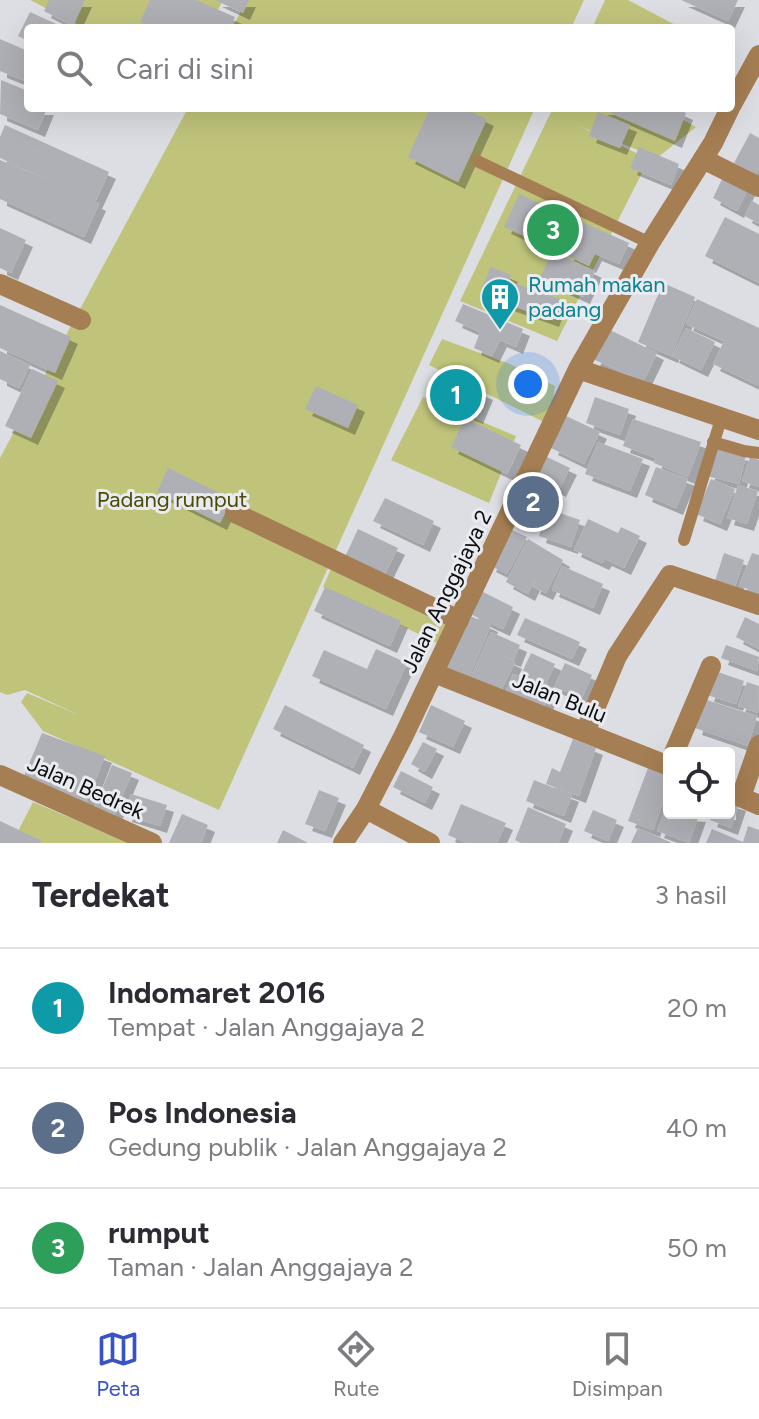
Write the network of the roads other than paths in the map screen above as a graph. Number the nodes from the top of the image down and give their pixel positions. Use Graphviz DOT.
graph roads {
  1 [pos="759,55"];
  2 [pos="735,100"];
  3 [pos="728,112"];
  4 [pos="703,159"];
  5 [pos="477,161"];
  6 [pos="759,187"];
  7 [pos="650,243"];
  8 [pos="0,284"];
  9 [pos="81,320"];
  10 [pos="578,369"];
  11 [pos="721,419"];
  12 [pos="759,430"];
  13 [pos="713,442"];
  14 [pos="759,453"];
  15 [pos="235,513"];
  16 [pos="684,540"];
  17 [pos="759,605"];
  18 [pos="459,620"];
  19 [pos="711,666"];
  20 [pos="434,673"];
  21 [pos="585,732"];
  22 [pos="759,745"];
  23 [pos="677,747"];
  24 [pos="663,763"];
  25 [pos="0,775"];
  26 [pos="743,798"];
  27 [pos="366,809"];
  28 [pos="152,843"];
  29 [pos="343,843"];
  30 [pos="430,843"];
  1 -- 2 [label="street, Jalan Anggajaya 2"];
  3 -- 4 [label="street, Jalan Anggajaya 2"];
  4 -- 6 [label="street"];
  4 -- 7 [label="street, Jalan Anggajaya 2"];
  5 -- 7 [label="lane"];
  7 -- 10 [label="street, Jalan Anggajaya 2"];
  8 -- 9 [label="street"];
  10 -- 11 [label="street"];
  10 -- 18 [label="street, Jalan Anggajaya 2"];
  11 -- 12 [label="street"];
  11 -- 13 [label="lane"];
  13 -- 14 [label="lane"];
  13 -- 16 [label="lane"];
  15 -- 18 [label="street"];
  17 -- 21 [label="street"];
  18 -- 20 [label="street, Jalan Anggajaya 2"];
  19 -- 23 [label="street"];
  20 -- 21 [label="street, Jalan Bulu"];
  20 -- 27 [label="street, Jalan Anggajaya 2"];
  21 -- 24 [label="street, Jalan Bulu"];
  22 -- 26 [label="street"];
  25 -- 28 [label="street, Jalan Bedrek"];
  27 -- 29 [label="street, Jalan Anggajaya 2"];
  27 -- 30 [label="street"];
}
